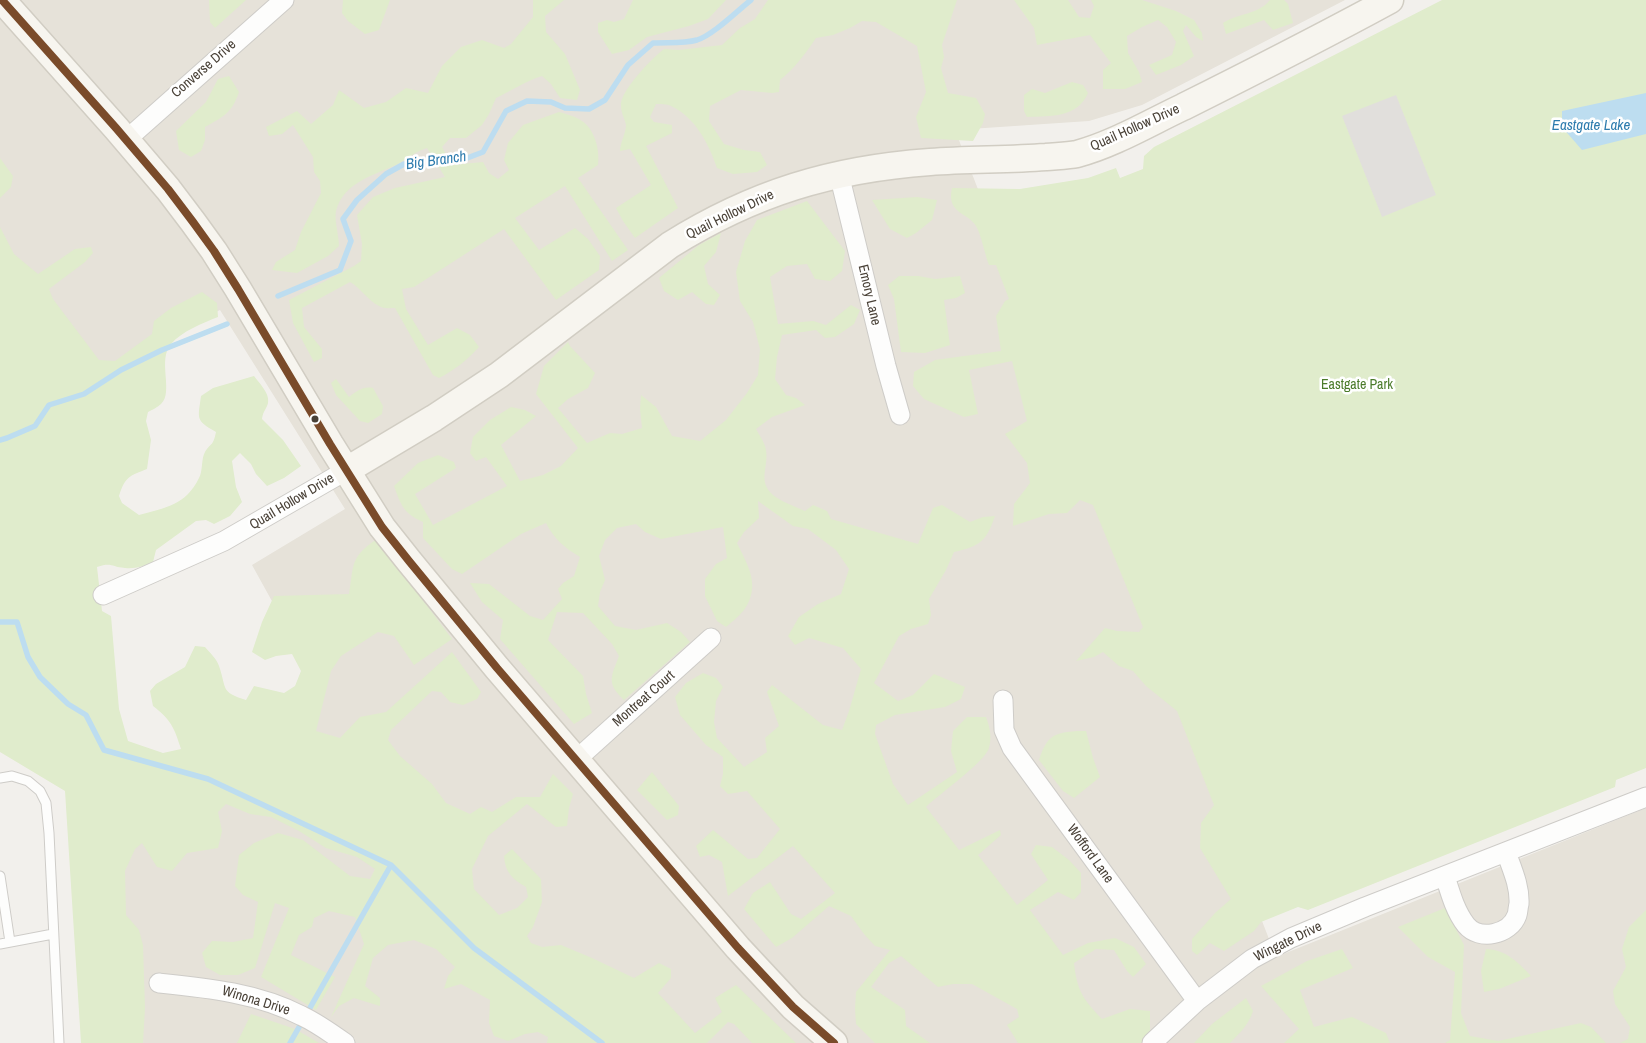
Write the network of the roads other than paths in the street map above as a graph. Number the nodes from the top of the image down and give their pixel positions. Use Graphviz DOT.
graph roads {
  1 [pos="2,0"];
  2 [pos="1390,0"];
  3 [pos="282,1"];
  4 [pos="126,140"];
  5 [pos="839,174"];
  6 [pos="900,415"];
  7 [pos="347,470"];
  8 [pos="103,595"];
  9 [pos="711,638"];
  10 [pos="1003,700"];
  11 [pos="576,759"];
  12 [pos="0,778"];
  13 [pos="1646,797"];
  14 [pos="1506,852"];
  15 [pos="0,876"];
  16 [pos="1445,876"];
  17 [pos="53,934"];
  18 [pos="10,942"];
  19 [pos="0,944"];
  20 [pos="159,983"];
  21 [pos="1198,1001"];
  22 [pos="59,1043"];
  23 [pos="345,1043"];
  24 [pos="834,1043"];
  25 [pos="1152,1043"];
  1 -- 4 [label="street"];
  2 -- 5 [label="street, Quail Hollow Drive"];
  3 -- 4 [label="street, Converse Drive"];
  4 -- 7 [label="street"];
  5 -- 6 [label="street, Emory Lane"];
  5 -- 7 [label="street, Quail Hollow Drive"];
  7 -- 8 [label="street, Quail Hollow Drive"];
  7 -- 11 [label="street"];
  9 -- 11 [label="street, Montreat Court"];
  10 -- 21 [label="street, Wofford Lane"];
  11 -- 24 [label="street"];
  12 -- 17 [label="lane"];
  13 -- 14 [label="street, Wingate Drive"];
  14 -- 16 [label="street, Wingate Drive"];
  14 -- 16 [label="street"];
  15 -- 18 [label="lane"];
  16 -- 21 [label="street, Wingate Drive"];
  17 -- 18 [label="lane"];
  17 -- 22 [label="lane"];
  18 -- 19 [label="lane"];
  20 -- 23 [label="street, Winona Drive"];
  21 -- 25 [label="street, Wingate Drive"];
}
